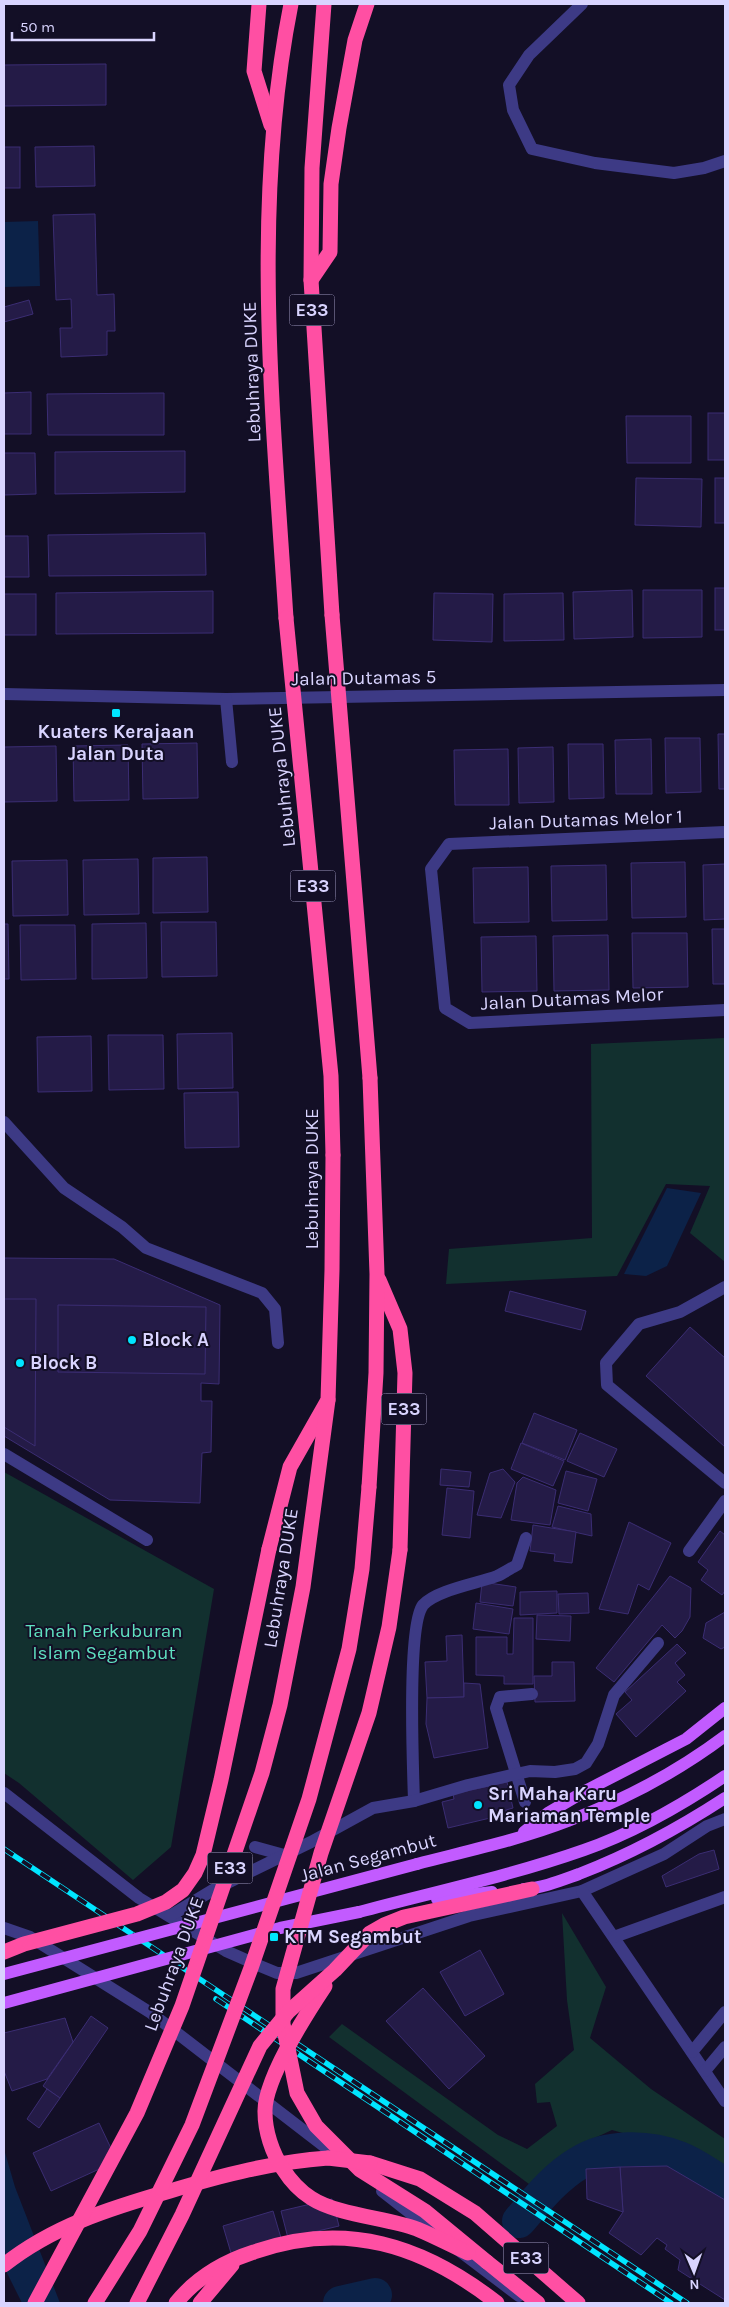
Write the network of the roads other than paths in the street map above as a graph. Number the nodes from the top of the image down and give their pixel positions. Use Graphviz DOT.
graph roads {
  1 [pos="260,4"];
  2 [pos="291,4"];
  3 [pos="324,4"];
  4 [pos="367,4"];
  5 [pos="582,4"];
  6 [pos="272,129"];
  7 [pos="725,160"];
  8 [pos="310,280"];
  9 [pos="725,690"];
  10 [pos="4,694"];
  11 [pos="226,699"];
  12 [pos="232,762"];
  13 [pos="725,832"];
  14 [pos="449,844"];
  15 [pos="725,1010"];
  16 [pos="4,1122"];
  17 [pos="377,1274"];
  18 [pos="725,1287"];
  19 [pos="278,1343"];
  20 [pos="328,1400"];
  21 [pos="4,1454"];
  22 [pos="725,1483"];
  23 [pos="725,1501"];
  24 [pos="526,1538"];
  25 [pos="147,1540"];
  26 [pos="689,1551"];
  27 [pos="658,1643"];
  28 [pos="532,1694"];
  29 [pos="725,1708"];
  30 [pos="725,1736"];
  31 [pos="516,1774"];
  32 [pos="725,1776"];
  33 [pos="4,1793"];
  34 [pos="725,1798"];
  35 [pos="414,1801"];
  36 [pos="525,1802"];
  37 [pos="725,1819"];
  38 [pos="516,1838"];
  39 [pos="255,1847"];
  40 [pos="284,1856"];
  41 [pos="532,1889"];
  42 [pos="582,1890"];
  43 [pos="725,1897"];
  44 [pos="359,1912"];
  45 [pos="170,1916"];
  46 [pos="4,1928"];
  47 [pos="614,1937"];
  48 [pos="4,1952"];
  49 [pos="335,1970"];
  50 [pos="4,1974"];
  51 [pos="4,2003"];
  52 [pos="725,2012"];
  53 [pos="725,2047"];
  54 [pos="692,2052"];
  55 [pos="704,2071"];
  56 [pos="724,2096"];
  57 [pos="239,2256"];
  58 [pos="487,2262"];
  59 [pos="4,2265"];
  60 [pos="35,2303"];
  61 [pos="96,2303"];
  62 [pos="137,2303"];
  63 [pos="176,2303"];
  64 [pos="200,2303"];
  65 [pos="497,2303"];
  66 [pos="530,2303"];
  67 [pos="538,2303"];
  68 [pos="578,2303"];
  1 -- 6 [label="highway"];
  2 -- 6 [label="highway, Lebuhraya DUKE / E33"];
  3 -- 8 [label="highway, E33"];
  4 -- 8 [label="highway"];
  5 -- 7 [label="street"];
  6 -- 20 [label="highway, Lebuhraya DUKE / E33, bridge"];
  8 -- 17 [label="highway, E33, bridge"];
  9 -- 11 [label="street, Jalan Dutamas 5"];
  10 -- 11 [label="street, Jalan Dutamas 5"];
  11 -- 12 [label="street"];
  13 -- 14 [label="street, Jalan Dutamas Melor 1"];
  14 -- 15 [label="street, Jalan Dutamas Melor"];
  16 -- 19 [label="street"];
  17 -- 58 [label="highway, E33, bridge"];
  17 -- 61 [label="highway, E33, bridge"];
  18 -- 22 [label="street"];
  20 -- 48 [label="highway, bridge"];
  20 -- 60 [label="highway, Lebuhraya DUKE / E33, bridge"];
  21 -- 25 [label="street"];
  23 -- 26 [label="street"];
  24 -- 35 [label="street"];
  27 -- 31 [label="street"];
  28 -- 31 [label="street"];
  29 -- 38 [label="main road"];
  30 -- 38 [label="main road, Jalan Segambut"];
  31 -- 35 [label="street"];
  31 -- 36 [label="street"];
  32 -- 44 [label="main road"];
  33 -- 45 [label="street"];
  34 -- 41 [label="main road"];
  35 -- 40 [label="street"];
  37 -- 42 [label="street"];
  38 -- 50 [label="main road, Jalan Segambut, bridge"];
  39 -- 40 [label="street"];
  40 -- 45 [label="street"];
  41 -- 44 [label="main road, bridge"];
  41 -- 49 [label="highway, bridge"];
  42 -- 45 [label="street"];
  42 -- 47 [label="street"];
  43 -- 47 [label="street"];
  44 -- 51 [label="main road, bridge"];
  46 -- 66 [label="street"];
  47 -- 54 [label="street"];
  49 -- 58 [label="highway, bridge"];
  49 -- 62 [label="highway, bridge"];
  52 -- 54 [label="street"];
  53 -- 55 [label="street"];
  54 -- 55 [label="street"];
  55 -- 56 [label="street"];
  57 -- 63 [label="highway, E33"];
  57 -- 64 [label="highway"];
  57 -- 65 [label="highway, E33"];
  58 -- 67 [label="highway, E33"];
  59 -- 68 [label="highway, E33, bridge"];
}
